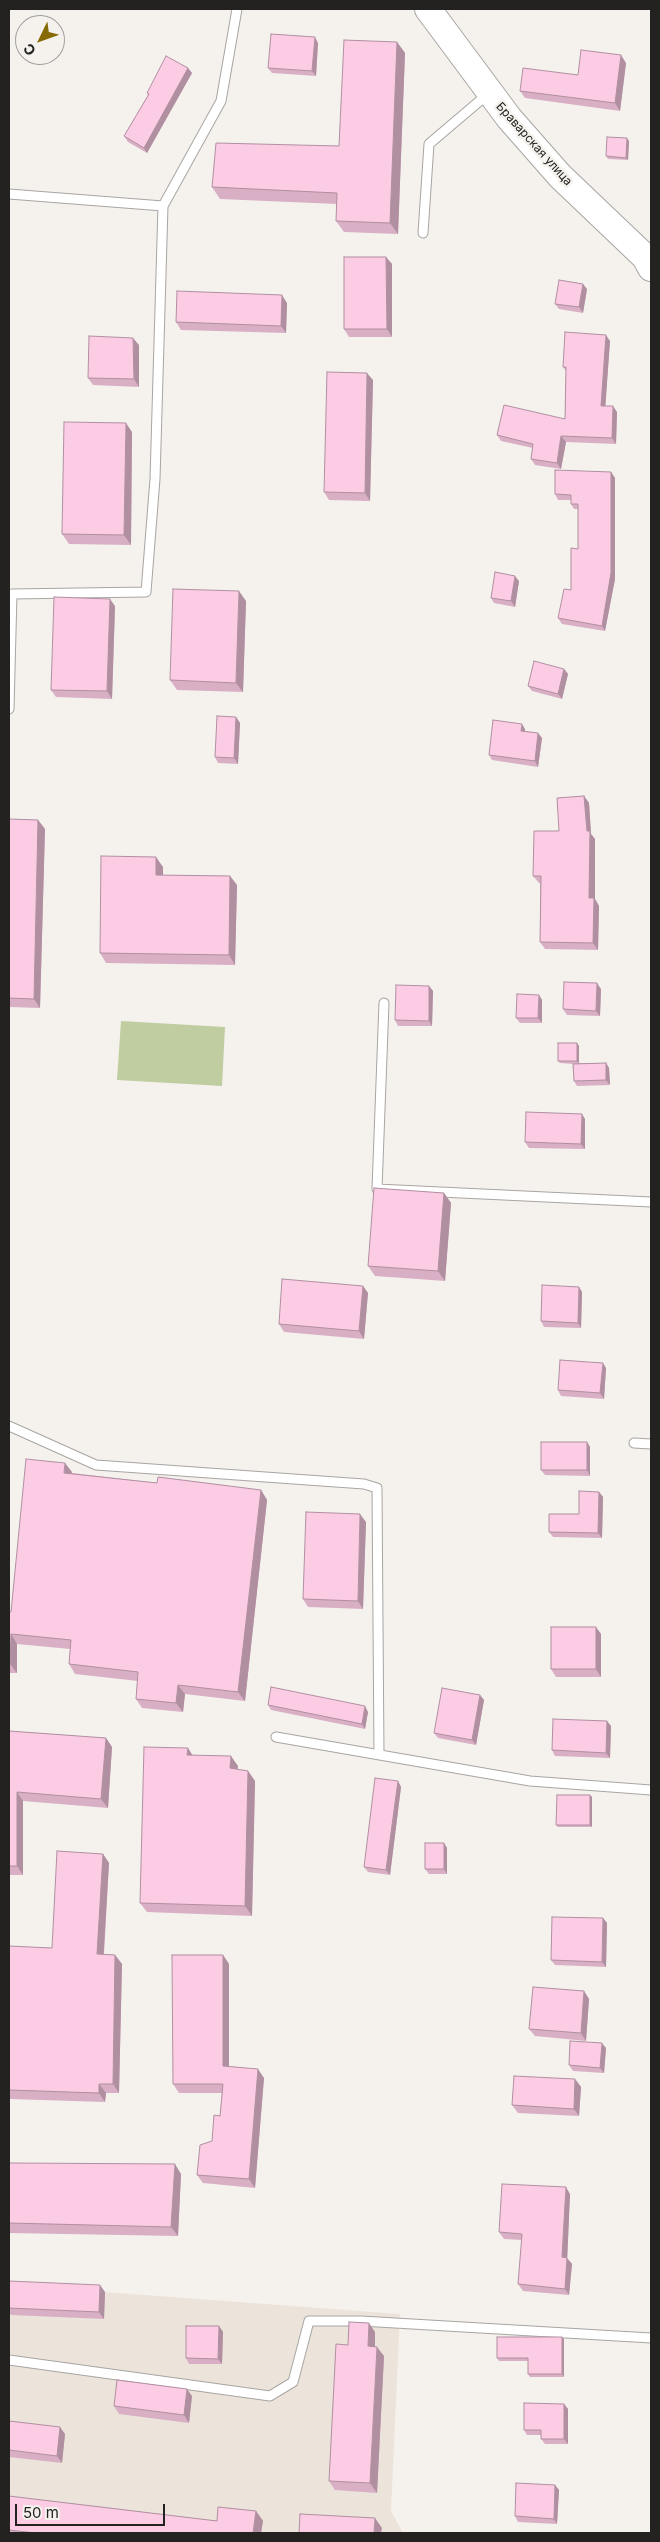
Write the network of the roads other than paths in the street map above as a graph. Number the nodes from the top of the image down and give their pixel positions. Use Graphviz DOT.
graph roads {
  1 [pos="237,9"];
  2 [pos="428,9"];
  3 [pos="489,93"];
  4 [pos="9,194"];
  5 [pos="164,206"];
  6 [pos="423,234"];
  7 [pos="651,268"];
  8 [pos="9,708"];
  9 [pos="384,1003"];
  10 [pos="651,1202"];
  11 [pos="9,1426"];
  12 [pos="634,1443"];
  13 [pos="651,1444"];
  14 [pos="276,1737"];
  15 [pos="379,1755"];
  16 [pos="651,1790"];
  17 [pos="651,2338"];
  18 [pos="9,2360"];
  1 -- 5 [label="lane"];
  2 -- 3 [label="main road, Браварская улица"];
  3 -- 6 [label="lane"];
  3 -- 7 [label="main road, Браварская улица"];
  4 -- 5 [label="lane"];
  5 -- 8 [label="lane"];
  9 -- 10 [label="lane"];
  11 -- 15 [label="lane"];
  12 -- 13 [label="lane"];
  14 -- 15 [label="lane"];
  15 -- 16 [label="lane"];
  17 -- 18 [label="lane"];
}
